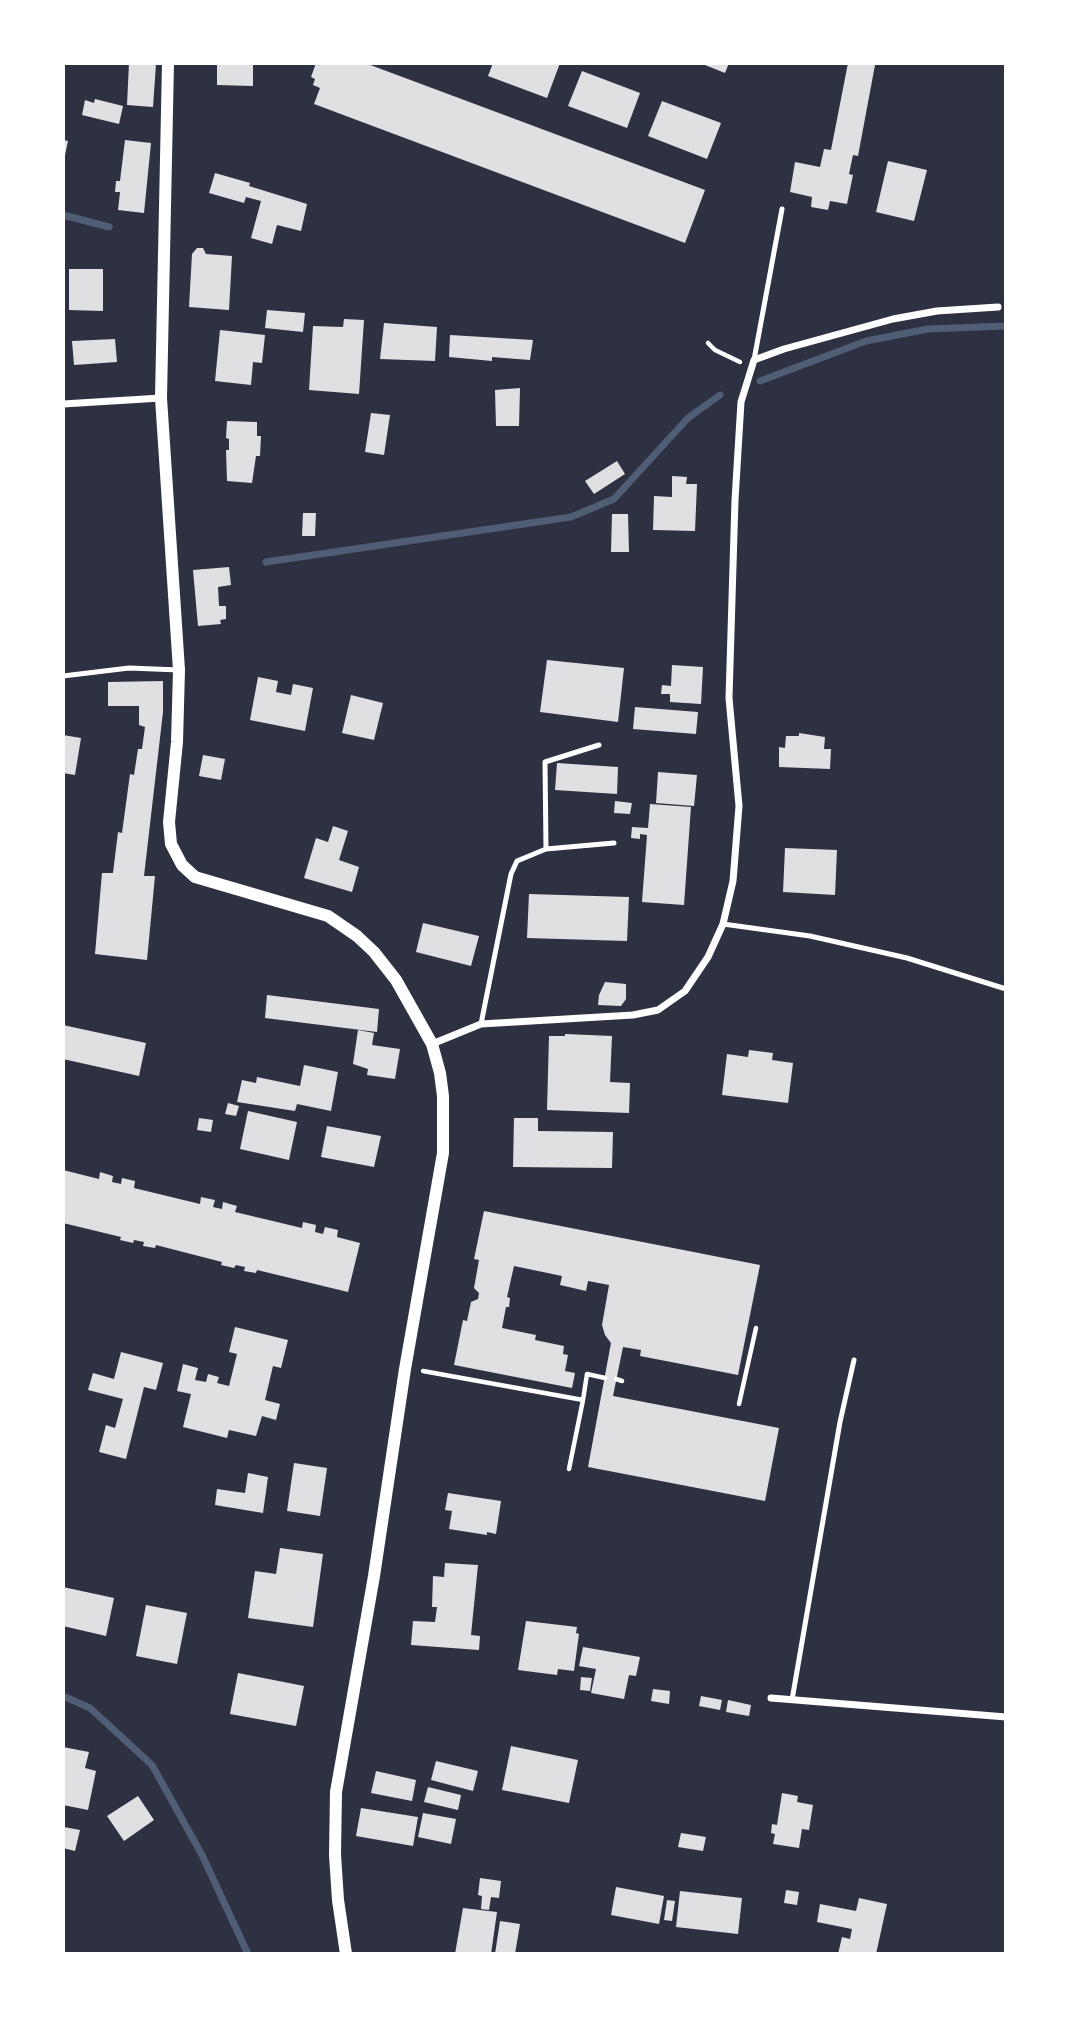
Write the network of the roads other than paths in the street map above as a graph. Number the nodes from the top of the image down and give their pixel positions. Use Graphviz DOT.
graph roads {
  1 [pos="168,63"];
  2 [pos="782,209"];
  3 [pos="998,307"];
  4 [pos="754,360"];
  5 [pos="161,398"];
  6 [pos="63,404"];
  7 [pos="179,670"];
  8 [pos="63,676"];
  9 [pos="599,745"];
  10 [pos="614,843"];
  11 [pos="546,849"];
  12 [pos="723,924"];
  13 [pos="1006,989"];
  14 [pos="481,1024"];
  15 [pos="432,1044"];
  16 [pos="854,1360"];
  17 [pos="771,1698"];
  18 [pos="792,1700"];
  19 [pos="1006,1717"];
  20 [pos="346,1954"];
  1 -- 5 [label="street"];
  2 -- 4 [label="lane"];
  3 -- 4 [label="street"];
  4 -- 12 [label="street"];
  5 -- 6 [label="street"];
  5 -- 7 [label="street"];
  7 -- 8 [label="lane"];
  7 -- 15 [label="street"];
  9 -- 11 [label="lane"];
  10 -- 11 [label="lane"];
  11 -- 14 [label="lane"];
  12 -- 13 [label="lane"];
  12 -- 14 [label="street"];
  14 -- 15 [label="street"];
  15 -- 20 [label="street"];
  16 -- 18 [label="lane"];
  17 -- 18 [label="street"];
  18 -- 19 [label="street"];
}
